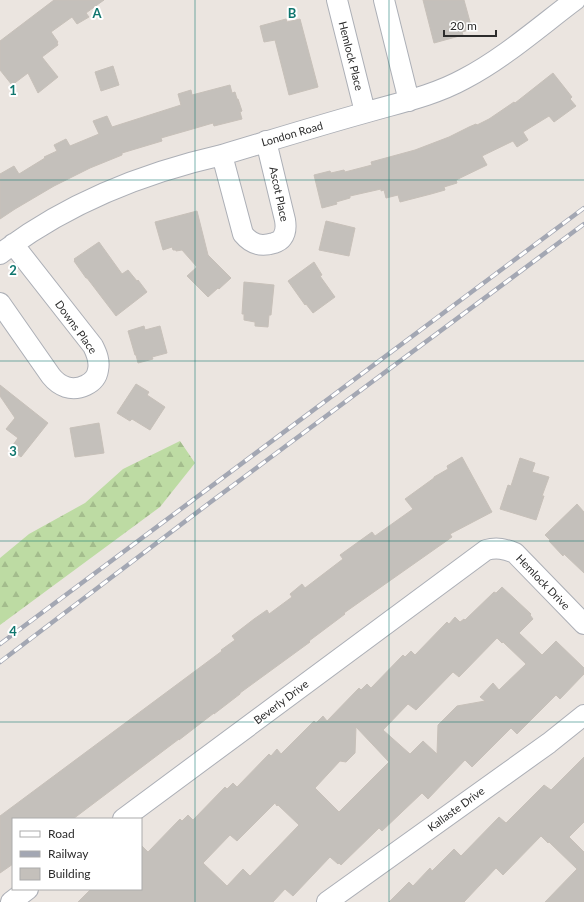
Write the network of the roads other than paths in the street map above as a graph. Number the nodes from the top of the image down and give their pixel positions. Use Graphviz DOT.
graph roads {
  1 [pos="337,0"];
  2 [pos="384,0"];
  3 [pos="575,0"];
  4 [pos="410,101"];
  5 [pos="365,112"];
  6 [pos="266,141"];
  7 [pos="222,155"];
  8 [pos="6,249"];
  9 [pos="0,303"];
  10 [pos="438,585"];
  11 [pos="584,624"];
  12 [pos="584,715"];
  13 [pos="124,818"];
  14 [pos="27,890"];
  15 [pos="11,902"];
  16 [pos="327,902"];
  1 -- 5 [label="street, Hemlock Place"];
  2 -- 4 [label="street"];
  3 -- 4 [label="street, London Road"];
  4 -- 5 [label="street, London Road"];
  5 -- 6 [label="street, London Road"];
  6 -- 7 [label="street, London Road"];
  6 -- 7 [label="street, Ascot Place"];
  7 -- 8 [label="street, London Road"];
  8 -- 9 [label="street, Downs Place"];
  10 -- 11 [label="street, Hemlock Drive"];
  10 -- 13 [label="street, Beverly Drive"];
  12 -- 16 [label="street, Kallaste Drive"];
  14 -- 15 [label="street"];
}
